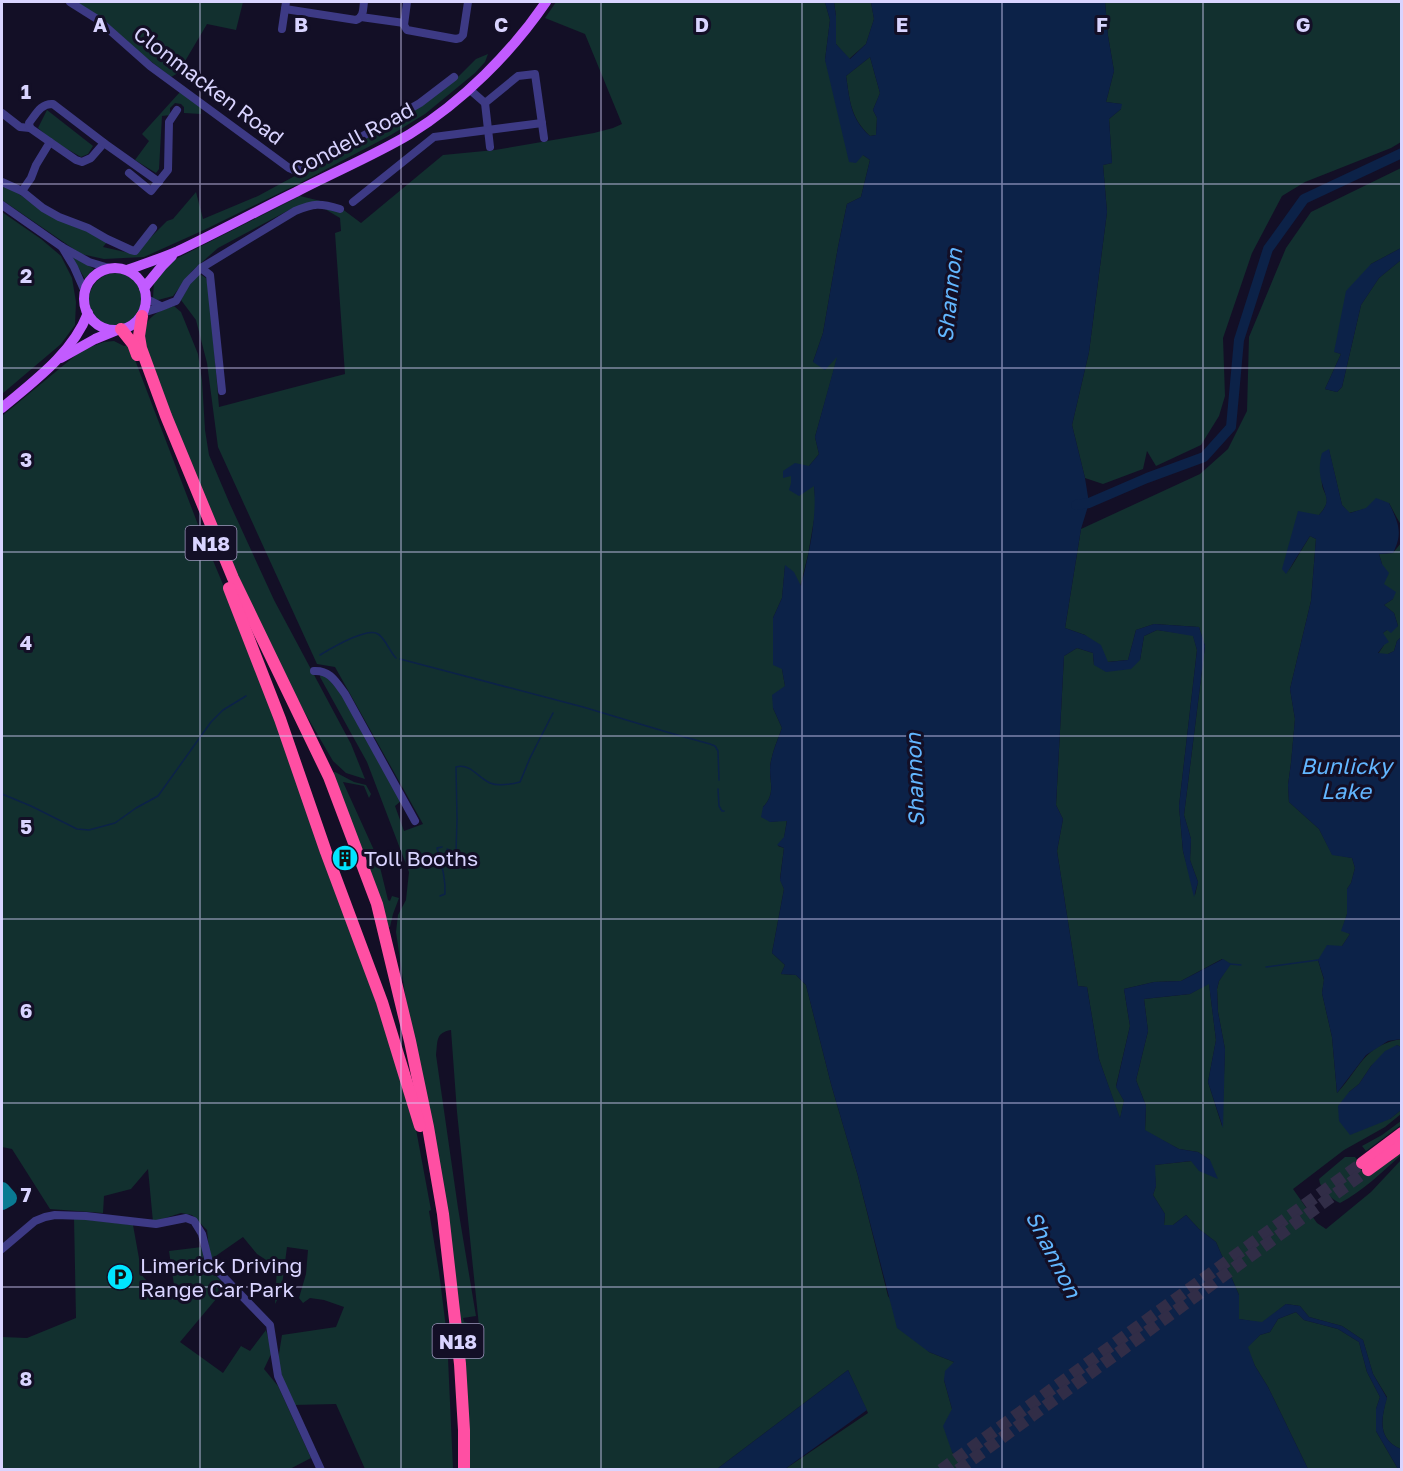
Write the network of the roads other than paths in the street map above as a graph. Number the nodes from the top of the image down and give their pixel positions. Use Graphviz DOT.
graph roads {
  1 [pos="70,2"];
  2 [pos="364,2"];
  3 [pos="407,2"];
  4 [pos="468,2"];
  5 [pos="546,2"];
  6 [pos="285,5"];
  7 [pos="361,17"];
  8 [pos="404,23"];
  9 [pos="282,28"];
  10 [pos="454,77"];
  11 [pos="468,89"];
  12 [pos="485,104"];
  13 [pos="177,110"];
  14 [pos="2,113"];
  15 [pos="542,123"];
  16 [pos="30,128"];
  17 [pos="488,131"];
  18 [pos="544,138"];
  19 [pos="50,142"];
  20 [pos="104,143"];
  21 [pos="490,147"];
  22 [pos="129,173"];
  23 [pos="2,182"];
  24 [pos="159,182"];
  25 [pos="22,191"];
  26 [pos="353,202"];
  27 [pos="2,205"];
  28 [pos="340,209"];
  29 [pos="153,228"];
  30 [pos="62,247"];
  31 [pos="176,252"];
  32 [pos="109,268"];
  33 [pos="201,268"];
  34 [pos="127,270"];
  35 [pos="85,292"];
  36 [pos="146,293"];
  37 [pos="161,306"];
  38 [pos="88,313"];
  39 [pos="143,314"];
  40 [pos="119,330"];
  41 [pos="57,360"];
  42 [pos="222,391"];
  43 [pos="2,408"];
  44 [pos="314,671"];
  45 [pos="415,821"];
  46 [pos="1401,1132"];
  47 [pos="1401,1145"];
  48 [pos="2,1249"];
  49 [pos="321,1470"];
  50 [pos="458,1470"];
  51 [pos="464,1470"];
  1 -- 10 [label="street, Clonmacken Road"];
  2 -- 7 [label="street"];
  3 -- 8 [label="street"];
  4 -- 8 [label="street"];
  5 -- 11 [label="main road, Condell Road"];
  6 -- 7 [label="street"];
  6 -- 9 [label="street"];
  7 -- 8 [label="street"];
  11 -- 12 [label="street"];
  11 -- 31 [label="main road, Condell Road"];
  12 -- 15 [label="street"];
  12 -- 17 [label="street"];
  13 -- 24 [label="street"];
  14 -- 16 [label="street"];
  15 -- 17 [label="street"];
  15 -- 18 [label="street"];
  16 -- 19 [label="street"];
  16 -- 20 [label="street"];
  17 -- 21 [label="street"];
  17 -- 26 [label="street"];
  19 -- 20 [label="street"];
  19 -- 25 [label="street"];
  20 -- 24 [label="street"];
  22 -- 24 [label="street"];
  23 -- 25 [label="street"];
  25 -- 29 [label="street"];
  27 -- 30 [label="street"];
  28 -- 33 [label="street"];
  30 -- 32 [label="street"];
  30 -- 35 [label="street"];
  31 -- 34 [label="main road"];
  31 -- 36 [label="main road"];
  32 -- 34 [label="main road"];
  32 -- 35 [label="main road"];
  33 -- 37 [label="street"];
  33 -- 42 [label="street"];
  34 -- 36 [label="main road"];
  35 -- 38 [label="main road"];
  36 -- 37 [label="street"];
  36 -- 39 [label="main road"];
  37 -- 39 [label="street"];
  38 -- 40 [label="main road"];
  38 -- 41 [label="main road"];
  39 -- 40 [label="main road"];
  39 -- 51 [label="highway, N18"];
  40 -- 41 [label="main road"];
  40 -- 50 [label="highway, N18"];
  41 -- 43 [label="main road"];
  44 -- 45 [label="street"];
  46 -- 47 [label="highway"];
  48 -- 49 [label="street"];
}
